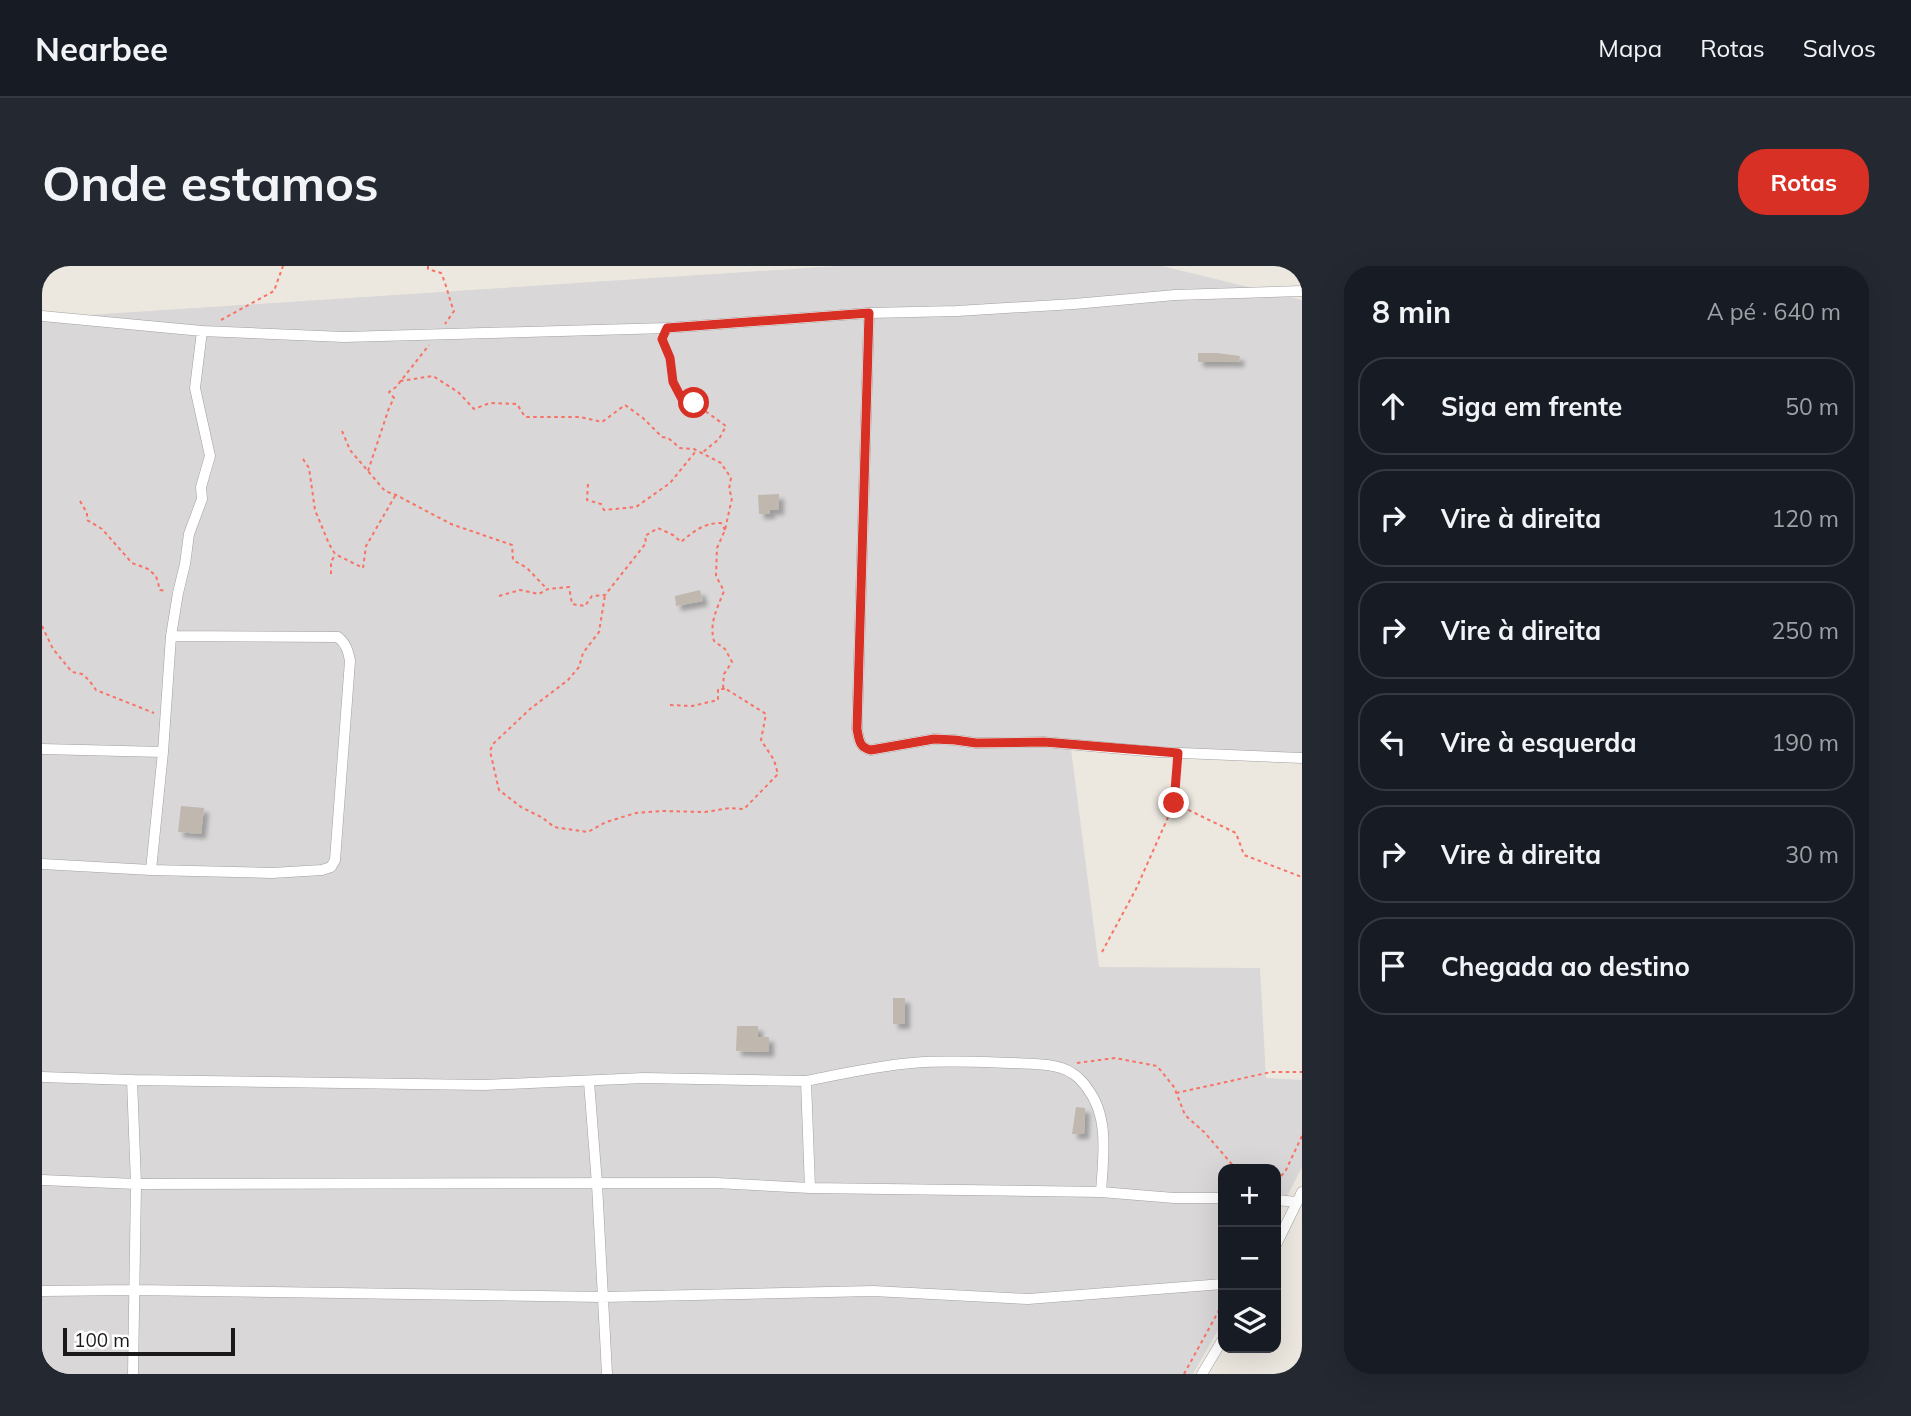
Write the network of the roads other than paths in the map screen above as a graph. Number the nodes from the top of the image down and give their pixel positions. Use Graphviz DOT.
graph roads {
  1 [pos="1302,292"];
  2 [pos="869,313"];
  3 [pos="42,316"];
  4 [pos="202,331"];
  5 [pos="171,636"];
  6 [pos="42,749"];
  7 [pos="163,752"];
  8 [pos="1302,758"];
  9 [pos="42,864"];
  10 [pos="151,870"];
  11 [pos="42,1077"];
  12 [pos="132,1080"];
  13 [pos="806,1081"];
  14 [pos="589,1082"];
  15 [pos="42,1181"];
  16 [pos="136,1184"];
  17 [pos="597,1184"];
  18 [pos="810,1188"];
  19 [pos="1101,1192"];
  20 [pos="1302,1192"];
  21 [pos="1218,1198"];
  22 [pos="1281,1200"];
  23 [pos="1297,1202"];
  24 [pos="1281,1235"];
  25 [pos="1218,1284"];
  26 [pos="134,1290"];
  27 [pos="42,1291"];
  28 [pos="602,1297"];
  29 [pos="1218,1347"];
  30 [pos="133,1374"];
  31 [pos="607,1374"];
  32 [pos="1202,1374"];
  1 -- 2 [label="street"];
  2 -- 4 [label="street"];
  2 -- 8 [label="street"];
  3 -- 4 [label="street"];
  4 -- 5 [label="street"];
  5 -- 7 [label="street"];
  5 -- 10 [label="street"];
  6 -- 7 [label="street"];
  7 -- 10 [label="street"];
  9 -- 10 [label="street"];
  11 -- 12 [label="street"];
  12 -- 14 [label="street"];
  12 -- 16 [label="street"];
  13 -- 14 [label="street"];
  13 -- 18 [label="street"];
  13 -- 19 [label="street"];
  14 -- 17 [label="street"];
  15 -- 16 [label="street"];
  16 -- 17 [label="street"];
  16 -- 26 [label="street"];
  17 -- 18 [label="street"];
  17 -- 28 [label="street"];
  18 -- 19 [label="street"];
  19 -- 21 [label="street"];
  20 -- 23 [label="street"];
  22 -- 23 [label="street"];
  23 -- 24 [label="street"];
  25 -- 28 [label="street"];
  26 -- 27 [label="street"];
  26 -- 28 [label="street"];
  26 -- 30 [label="street"];
  28 -- 31 [label="street"];
  29 -- 32 [label="street"];
}
